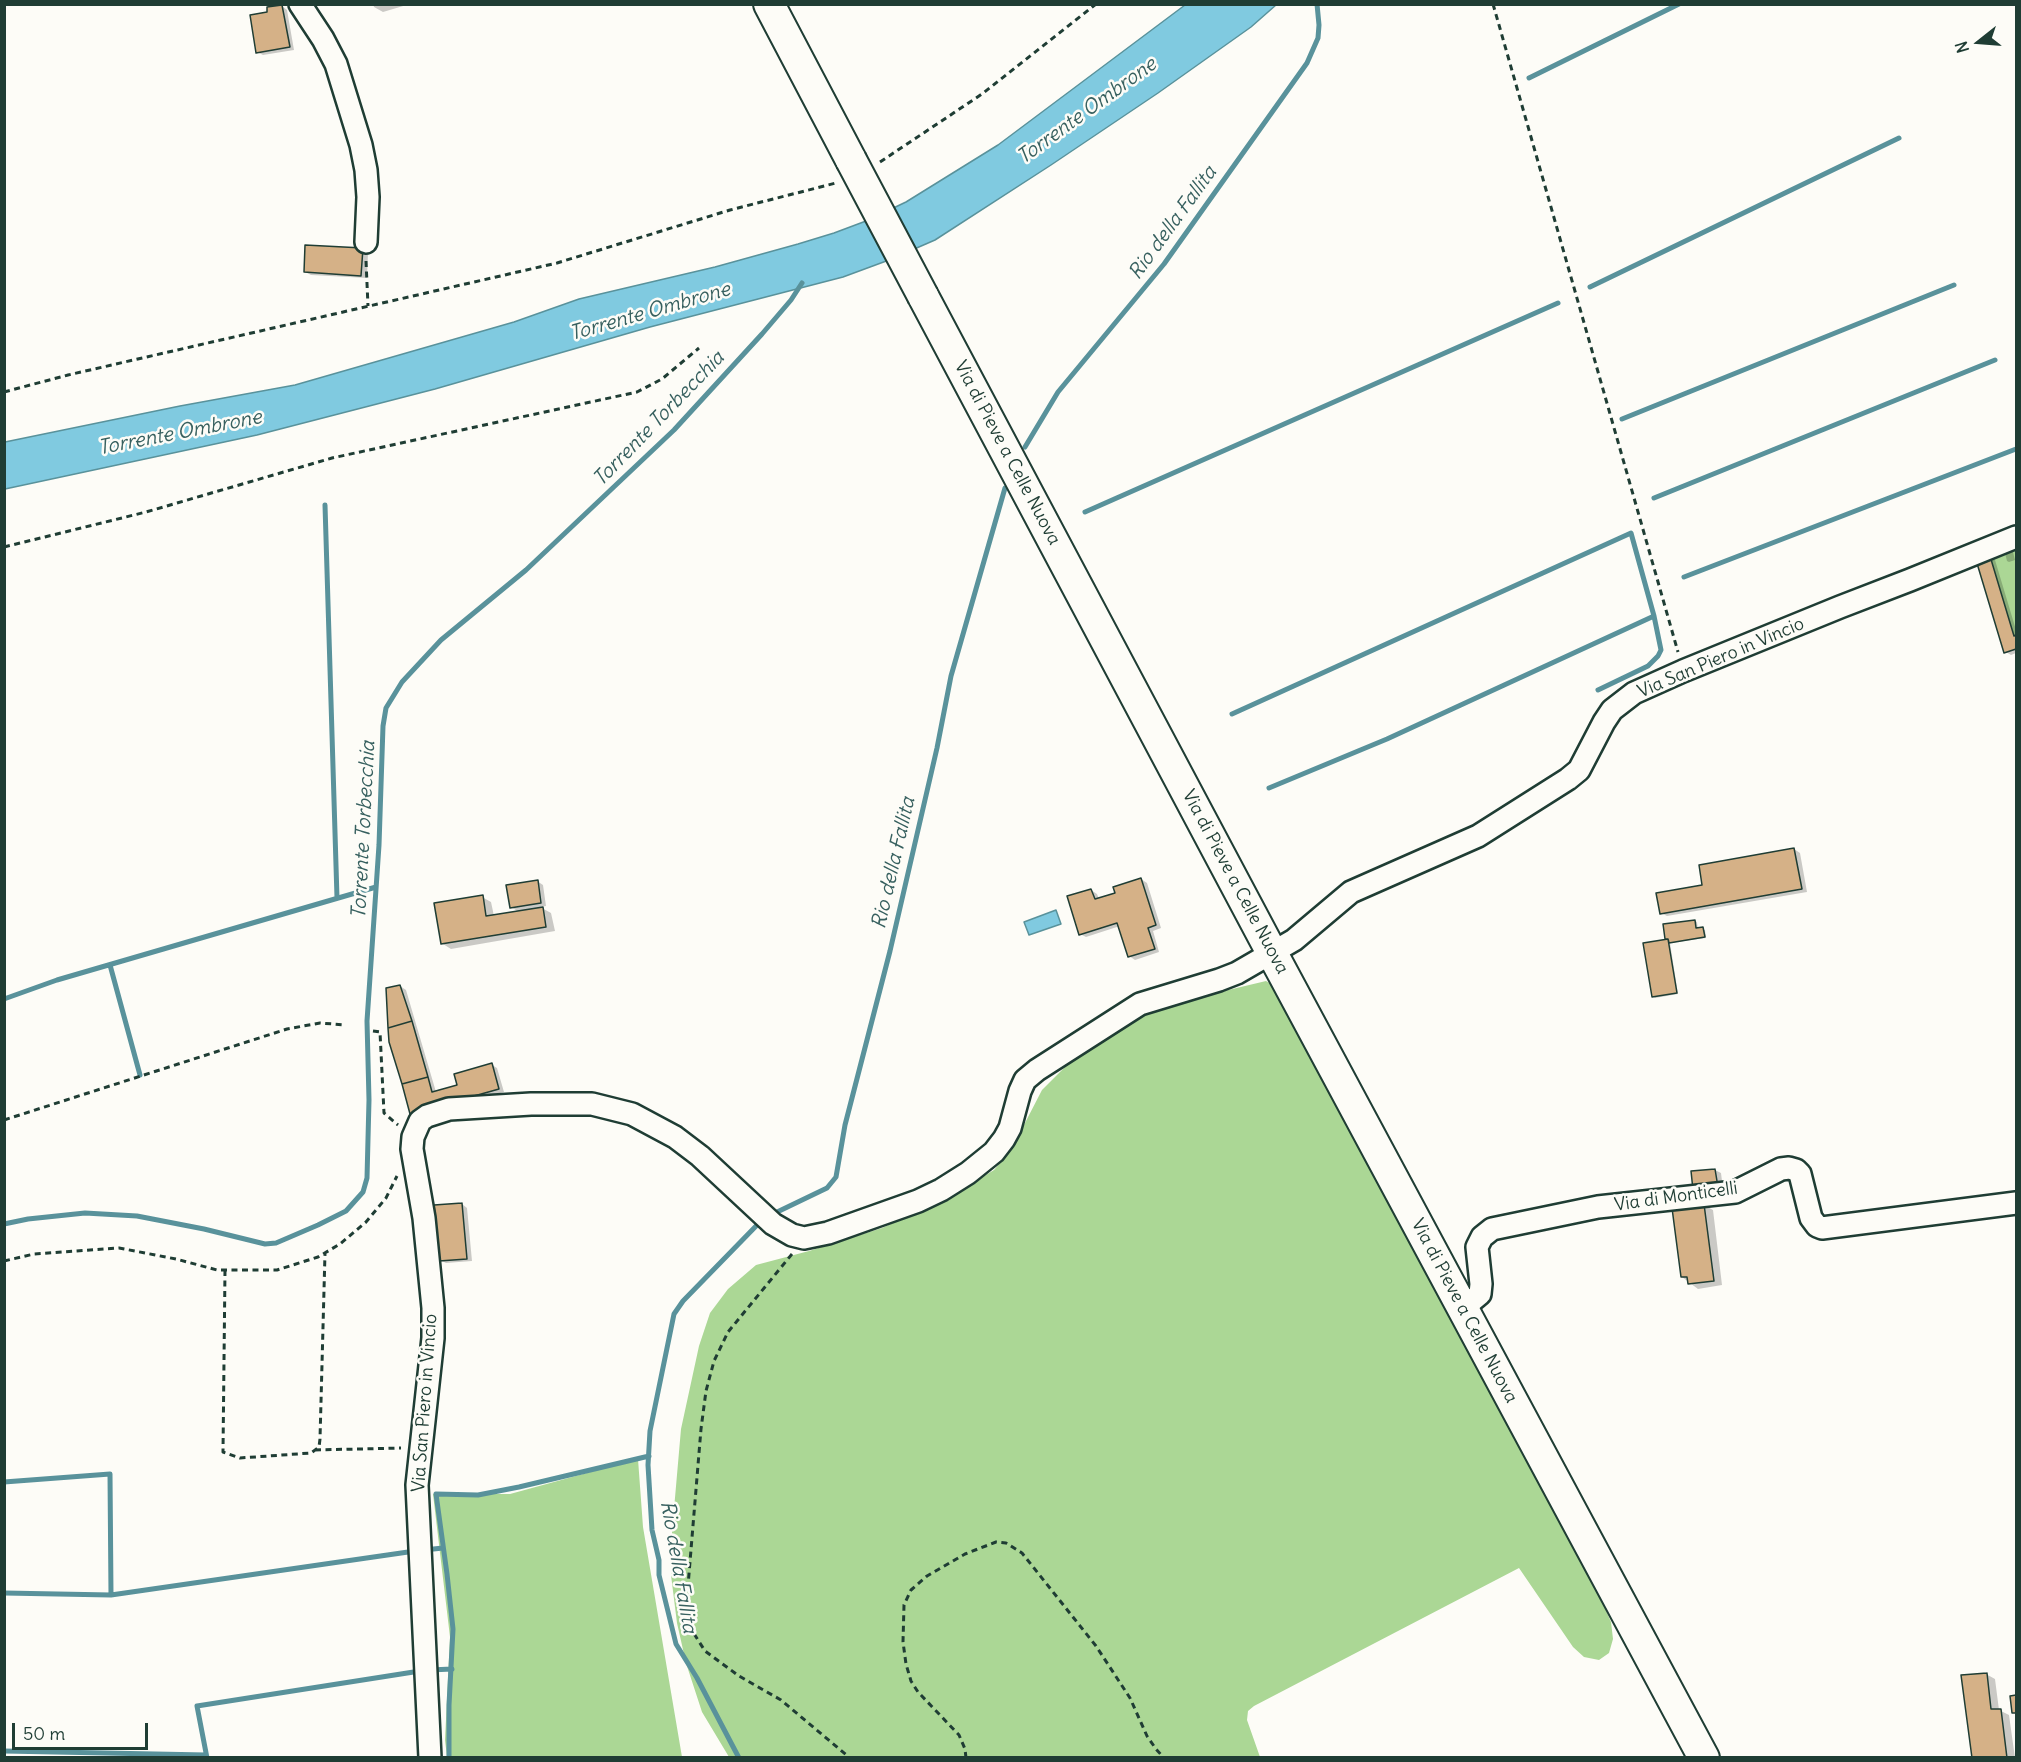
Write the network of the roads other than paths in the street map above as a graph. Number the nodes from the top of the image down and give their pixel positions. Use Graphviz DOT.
graph roads {
  1 [pos="300,4"];
  2 [pos="769,4"];
  3 [pos="366,242"];
  4 [pos="2016,537"];
  5 [pos="1272,953"];
  6 [pos="2016,1203"];
  7 [pos="1462,1309"];
  8 [pos="430,1758"];
  9 [pos="1704,1758"];
  1 -- 3 [label="street"];
  2 -- 5 [label="main road, Via di Pieve a Celle Nuova, bridge"];
  4 -- 5 [label="street, Via San Piero in Vincio"];
  5 -- 7 [label="main road, Via di Pieve a Celle Nuova"];
  5 -- 8 [label="street, Via San Piero in Vincio"];
  6 -- 7 [label="street, Via di Monticelli"];
  7 -- 9 [label="main road, Via di Pieve a Celle Nuova"];
}
